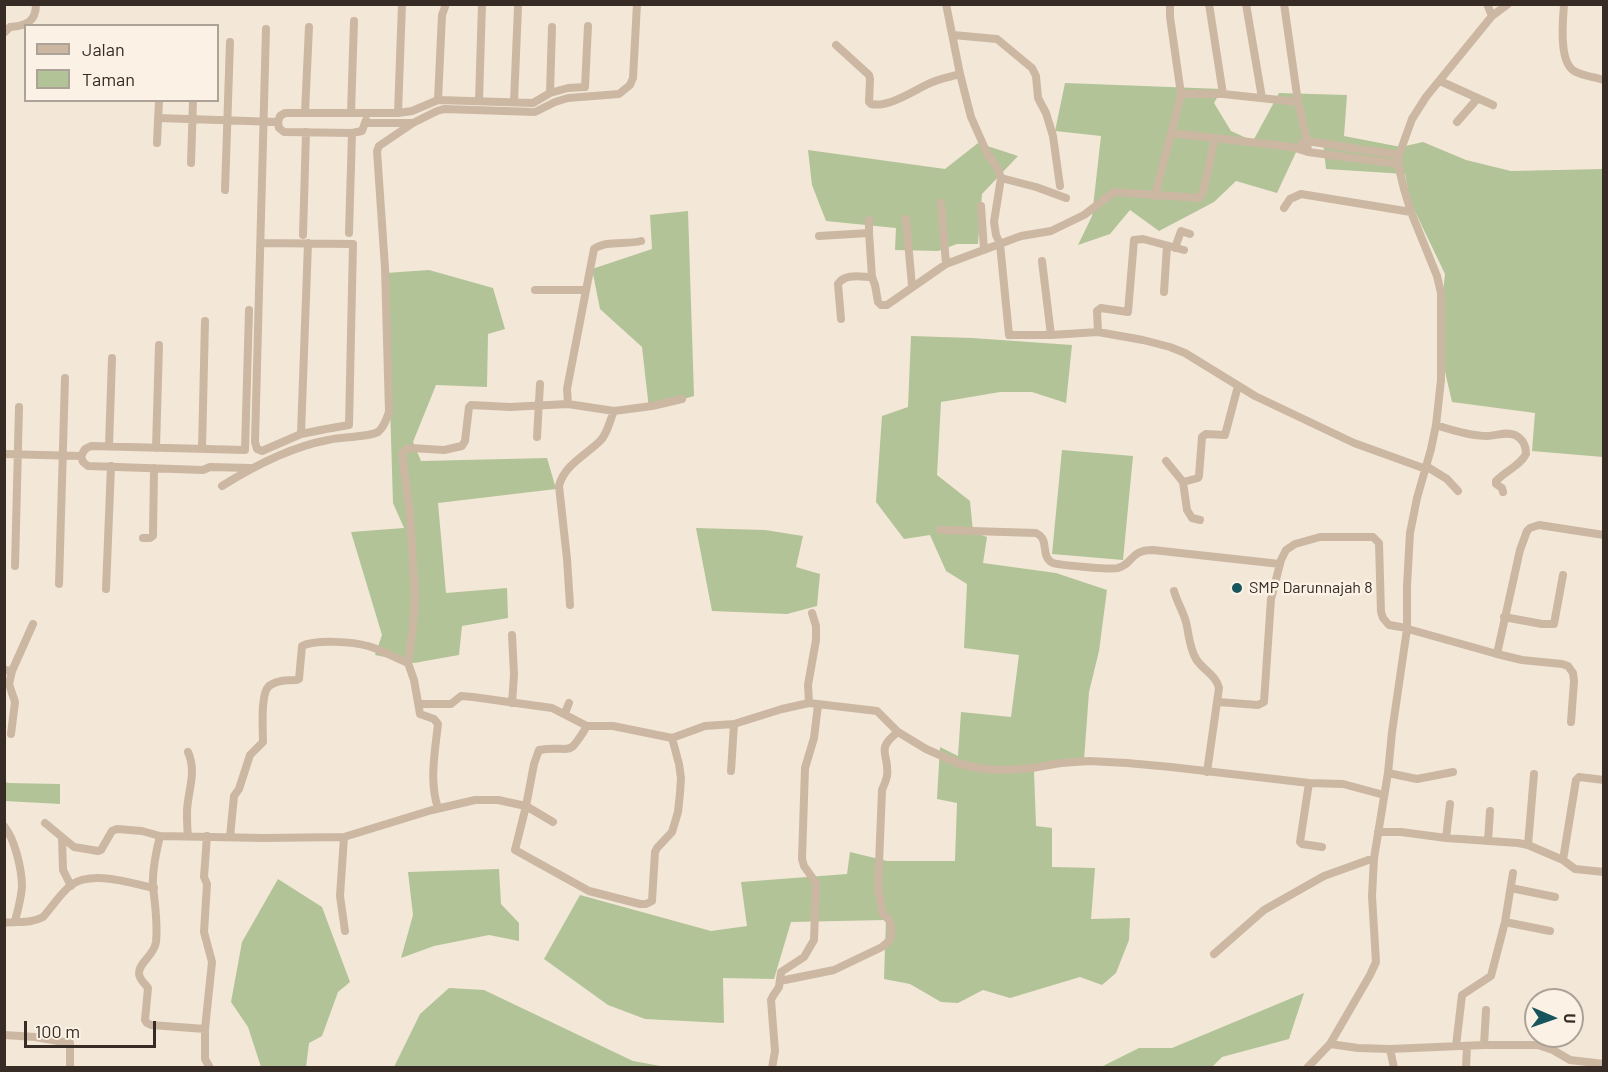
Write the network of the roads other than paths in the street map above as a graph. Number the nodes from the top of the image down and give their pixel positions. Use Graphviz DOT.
graph roads {
  1 [pos="36,4"];
  2 [pos="402,4"];
  3 [pos="446,4"];
  4 [pos="482,4"];
  5 [pos="637,4"];
  6 [pos="946,4"];
  7 [pos="1170,4"];
  8 [pos="1209,4"];
  9 [pos="1246,4"];
  10 [pos="1284,4"];
  11 [pos="1487,4"];
  12 [pos="1508,4"];
  13 [pos="1564,4"];
  14 [pos="518,7"];
  15 [pos="1492,16"];
  16 [pos="354,21"];
  17 [pos="26,24"];
  18 [pos="24,26"];
  19 [pos="588,26"];
  20 [pos="309,27"];
  21 [pos="552,27"];
  22 [pos="266,29"];
  23 [pos="4,33"];
  24 [pos="953,35"];
  25 [pos="230,42"];
  26 [pos="836,45"];
  27 [pos="960,74"];
  28 [pos="1604,80"];
  29 [pos="1440,81"];
  30 [pos="550,93"];
  31 [pos="1181,94"];
  32 [pos="1223,94"];
  33 [pos="1262,98"];
  34 [pos="1478,98"];
  35 [pos="438,100"];
  36 [pos="479,101"];
  37 [pos="159,102"];
  38 [pos="194,102"];
  39 [pos="514,102"];
  40 [pos="1298,102"];
  41 [pos="1493,105"];
  42 [pos="305,112"];
  43 [pos="398,112"];
  44 [pos="351,113"];
  45 [pos="366,113"];
  46 [pos="158,118"];
  47 [pos="193,120"];
  48 [pos="228,121"];
  49 [pos="1456,122"];
  50 [pos="264,123"];
  51 [pos="278,123"];
  52 [pos="366,123"];
  53 [pos="413,123"];
  54 [pos="306,132"];
  55 [pos="352,133"];
  56 [pos="1172,134"];
  57 [pos="1215,138"];
  58 [pos="1307,141"];
  59 [pos="157,143"];
  60 [pos="1292,147"];
  61 [pos="1308,152"];
  62 [pos="1399,160"];
  63 [pos="192,163"];
  64 [pos="1000,178"];
  65 [pos="1060,186"];
  66 [pos="225,190"];
  67 [pos="1155,196"];
  68 [pos="1066,198"];
  69 [pos="941,203"];
  70 [pos="981,206"];
  71 [pos="1284,208"];
  72 [pos="1411,212"];
  73 [pos="906,219"];
  74 [pos="869,220"];
  75 [pos="349,233"];
  76 [pos="869,233"];
  77 [pos="1190,234"];
  78 [pos="303,235"];
  79 [pos="819,236"];
  80 [pos="641,241"];
  81 [pos="261,243"];
  82 [pos="308,243"];
  83 [pos="1000,244"];
  84 [pos="1176,248"];
  85 [pos="984,250"];
  86 [pos="1042,261"];
  87 [pos="946,264"];
  88 [pos="872,277"];
  89 [pos="912,286"];
  90 [pos="535,290"];
  91 [pos="586,290"];
  92 [pos="1164,292"];
  93 [pos="249,310"];
  94 [pos="841,319"];
  95 [pos="205,321"];
  96 [pos="1098,332"];
  97 [pos="1051,335"];
  98 [pos="159,345"];
  99 [pos="112,358"];
  100 [pos="65,378"];
  101 [pos="540,384"];
  102 [pos="1238,386"];
  103 [pos="682,399"];
  104 [pos="568,404"];
  105 [pos="539,405"];
  106 [pos="19,407"];
  107 [pos="614,411"];
  108 [pos="1436,425"];
  109 [pos="301,434"];
  110 [pos="537,436"];
  111 [pos="109,446"];
  112 [pos="156,448"];
  113 [pos="206,449"];
  114 [pos="4,454"];
  115 [pos="18,454"];
  116 [pos="63,456"];
  117 [pos="81,456"];
  118 [pos="1166,461"];
  119 [pos="111,466"];
  120 [pos="210,466"];
  121 [pos="154,468"];
  122 [pos="251,468"];
  123 [pos="1426,468"];
  124 [pos="1183,482"];
  125 [pos="222,486"];
  126 [pos="1458,491"];
  127 [pos="1503,492"];
  128 [pos="1200,520"];
  129 [pos="940,530"];
  130 [pos="1604,535"];
  131 [pos="143,538"];
  132 [pos="1280,564"];
  133 [pos="15,566"];
  134 [pos="1563,575"];
  135 [pos="59,584"];
  136 [pos="106,589"];
  137 [pos="1174,591"];
  138 [pos="570,605"];
  139 [pos="812,613"];
  140 [pos="1504,617"];
  141 [pos="33,624"];
  142 [pos="1407,629"];
  143 [pos="512,635"];
  144 [pos="1497,654"];
  145 [pos="408,663"];
  146 [pos="8,671"];
  147 [pos="1218,702"];
  148 [pos="569,703"];
  149 [pos="419,704"];
  150 [pos="512,704"];
  151 [pos="813,704"];
  152 [pos="565,713"];
  153 [pos="1571,722"];
  154 [pos="734,724"];
  155 [pos="586,726"];
  156 [pos="898,732"];
  157 [pos="11,734"];
  158 [pos="672,738"];
  159 [pos="188,752"];
  160 [pos="731,771"];
  161 [pos="1207,772"];
  162 [pos="1453,772"];
  163 [pos="1388,773"];
  164 [pos="1534,774"];
  165 [pos="1604,780"];
  166 [pos="1309,783"];
  167 [pos="1384,795"];
  168 [pos="1450,804"];
  169 [pos="526,806"];
  170 [pos="438,808"];
  171 [pos="1490,811"];
  172 [pos="553,822"];
  173 [pos="45,823"];
  174 [pos="4,826"];
  175 [pos="1378,832"];
  176 [pos="160,836"];
  177 [pos="188,836"];
  178 [pos="207,836"];
  179 [pos="230,837"];
  180 [pos="344,837"];
  181 [pos="62,838"];
  182 [pos="1446,838"];
  183 [pos="1488,841"];
  184 [pos="1528,845"];
  185 [pos="1322,847"];
  186 [pos="1374,858"];
  187 [pos="1563,860"];
  188 [pos="1604,872"];
  189 [pos="1513,873"];
  190 [pos="71,886"];
  191 [pos="153,888"];
  192 [pos="1511,888"];
  193 [pos="1555,897"];
  194 [pos="15,921"];
  195 [pos="4,922"];
  196 [pos="1505,922"];
  197 [pos="345,931"];
  198 [pos="1550,931"];
  199 [pos="1214,954"];
  200 [pos="780,981"];
  201 [pos="1486,1010"];
  202 [pos="205,1029"];
  203 [pos="4,1035"];
  204 [pos="1330,1044"];
  205 [pos="1484,1045"];
  206 [pos="1456,1046"];
  207 [pos="1467,1046"];
  208 [pos="1390,1049"];
  209 [pos="1570,1064"];
  210 [pos="1604,1064"];
  211 [pos="70,1068"];
  212 [pos="210,1068"];
  213 [pos="772,1068"];
  214 [pos="1306,1068"];
  215 [pos="1394,1068"];
  216 [pos="1466,1068"];
  1 -- 17 [label="street"];
  2 -- 43 [label="street"];
  3 -- 35 [label="street"];
  4 -- 36 [label="street"];
  5 -- 53 [label="street"];
  6 -- 24 [label="street"];
  7 -- 31 [label="street"];
  8 -- 32 [label="street"];
  9 -- 33 [label="street"];
  10 -- 40 [label="street"];
  11 -- 15 [label="street"];
  12 -- 15 [label="street"];
  13 -- 28 [label="street"];
  14 -- 39 [label="street"];
  15 -- 29 [label="street"];
  16 -- 44 [label="street"];
  18 -- 23 [label="street"];
  19 -- 30 [label="street"];
  20 -- 42 [label="street"];
  21 -- 30 [label="street"];
  22 -- 50 [label="street"];
  24 -- 27 [label="street"];
  24 -- 65 [label="street"];
  25 -- 48 [label="street"];
  26 -- 27 [label="street"];
  27 -- 64 [label="street"];
  29 -- 34 [label="street"];
  29 -- 62 [label="street"];
  30 -- 39 [label="street"];
  31 -- 32 [label="street"];
  31 -- 56 [label="street"];
  32 -- 33 [label="street"];
  33 -- 40 [label="street"];
  34 -- 41 [label="street"];
  34 -- 49 [label="street"];
  35 -- 36 [label="street"];
  35 -- 43 [label="street"];
  36 -- 39 [label="street"];
  37 -- 46 [label="street"];
  38 -- 47 [label="street"];
  40 -- 58 [label="street"];
  42 -- 44 [label="street"];
  42 -- 51 [label="street"];
  43 -- 45 [label="street"];
  44 -- 45 [label="street"];
  45 -- 52 [label="street"];
  46 -- 47 [label="street"];
  46 -- 59 [label="street"];
  47 -- 48 [label="street"];
  47 -- 63 [label="street"];
  48 -- 50 [label="street"];
  48 -- 66 [label="street"];
  50 -- 51 [label="street"];
  50 -- 81 [label="street"];
  51 -- 54 [label="street"];
  52 -- 53 [label="street"];
  52 -- 55 [label="street"];
  53 -- 122 [label="street"];
  54 -- 55 [label="street"];
  54 -- 78 [label="street"];
  55 -- 75 [label="street"];
  56 -- 57 [label="street"];
  56 -- 67 [label="street"];
  57 -- 60 [label="street"];
  57 -- 67 [label="street"];
  58 -- 60 [label="street"];
  58 -- 61 [label="street"];
  58 -- 62 [label="street"];
  60 -- 61 [label="street"];
  61 -- 62 [label="street"];
  62 -- 72 [label="street"];
  64 -- 68 [label="street"];
  64 -- 83 [label="street"];
  67 -- 83 [label="street"];
  69 -- 87 [label="street"];
  70 -- 85 [label="street"];
  71 -- 72 [label="street"];
  72 -- 108 [label="street"];
  73 -- 89 [label="street"];
  74 -- 76 [label="street"];
  76 -- 79 [label="street"];
  76 -- 88 [label="street"];
  77 -- 84 [label="street"];
  80 -- 91 [label="street"];
  81 -- 82 [label="street"];
  81 -- 109 [label="street"];
  82 -- 109 [label="street"];
  82 -- 109 [label="street"];
  83 -- 85 [label="street"];
  83 -- 97 [label="street"];
  84 -- 92 [label="street"];
  84 -- 96 [label="street"];
  85 -- 87 [label="street"];
  86 -- 97 [label="street"];
  87 -- 89 [label="street"];
  88 -- 89 [label="street"];
  88 -- 94 [label="street"];
  90 -- 91 [label="street"];
  91 -- 104 [label="street"];
  93 -- 113 [label="street"];
  95 -- 113 [label="street"];
  96 -- 97 [label="street"];
  96 -- 102 [label="street"];
  98 -- 112 [label="street"];
  99 -- 111 [label="street"];
  100 -- 116 [label="street"];
  101 -- 105 [label="street"];
  102 -- 123 [label="street"];
  102 -- 124 [label="street"];
  103 -- 107 [label="street"];
  104 -- 105 [label="street"];
  104 -- 107 [label="street"];
  105 -- 110 [label="street"];
  105 -- 145 [label="street"];
  106 -- 115 [label="street"];
  107 -- 138 [label="street"];
  108 -- 123 [label="street"];
  108 -- 127 [label="street"];
  111 -- 112 [label="street"];
  111 -- 117 [label="street"];
  112 -- 113 [label="street"];
  113 -- 120 [label="street"];
  114 -- 115 [label="street"];
  115 -- 116 [label="street"];
  115 -- 133 [label="street"];
  116 -- 117 [label="street"];
  116 -- 135 [label="street"];
  117 -- 119 [label="street"];
  118 -- 124 [label="street"];
  119 -- 121 [label="street"];
  119 -- 136 [label="street"];
  120 -- 121 [label="street"];
  120 -- 122 [label="street"];
  121 -- 131 [label="street"];
  122 -- 125 [label="street"];
  123 -- 126 [label="street"];
  123 -- 142 [label="street"];
  124 -- 128 [label="street"];
  129 -- 132 [label="street"];
  130 -- 140 [label="street"];
  132 -- 142 [label="street"];
  132 -- 147 [label="street"];
  134 -- 140 [label="street"];
  137 -- 147 [label="street"];
  139 -- 151 [label="street"];
  140 -- 144 [label="street"];
  141 -- 146 [label="street"];
  142 -- 144 [label="street"];
  142 -- 163 [label="street"];
  143 -- 150 [label="street"];
  144 -- 153 [label="street"];
  145 -- 149 [label="street"];
  145 -- 179 [label="street"];
  146 -- 157 [label="street"];
  147 -- 161 [label="street"];
  148 -- 152 [label="street"];
  149 -- 150 [label="street"];
  149 -- 170 [label="street"];
  150 -- 152 [label="street"];
  151 -- 154 [label="street"];
  151 -- 156 [label="street"];
  151 -- 200 [label="street"];
  152 -- 155 [label="street"];
  154 -- 158 [label="street"];
  154 -- 160 [label="street"];
  155 -- 158 [label="street"];
  155 -- 169 [label="street"];
  156 -- 161 [label="street"];
  156 -- 200 [label="street"];
  158 -- 169 [label="street"];
  159 -- 177 [label="street"];
  161 -- 166 [label="street"];
  162 -- 163 [label="street"];
  163 -- 167 [label="street"];
  164 -- 184 [label="street"];
  165 -- 187 [label="street"];
  166 -- 167 [label="street"];
  166 -- 185 [label="street"];
  167 -- 175 [label="street"];
  168 -- 182 [label="street"];
  169 -- 170 [label="street"];
  169 -- 172 [label="street"];
  170 -- 180 [label="street"];
  171 -- 183 [label="street"];
  173 -- 181 [label="street"];
  174 -- 194 [label="street"];
  175 -- 182 [label="street"];
  175 -- 186 [label="street"];
  176 -- 177 [label="street"];
  176 -- 181 [label="street"];
  176 -- 191 [label="street"];
  177 -- 178 [label="street"];
  178 -- 179 [label="street"];
  178 -- 202 [label="street"];
  179 -- 180 [label="street"];
  180 -- 197 [label="street"];
  181 -- 190 [label="street"];
  182 -- 183 [label="street"];
  183 -- 184 [label="street"];
  184 -- 187 [label="street"];
  186 -- 199 [label="street"];
  186 -- 204 [label="street"];
  187 -- 188 [label="street"];
  189 -- 192 [label="street"];
  190 -- 191 [label="street"];
  190 -- 194 [label="street"];
  191 -- 202 [label="street"];
  192 -- 193 [label="street"];
  192 -- 196 [label="street"];
  194 -- 195 [label="street"];
  196 -- 198 [label="street"];
  196 -- 206 [label="street"];
  200 -- 213 [label="street"];
  201 -- 205 [label="street"];
  202 -- 212 [label="street"];
  203 -- 211 [label="street"];
  204 -- 208 [label="street"];
  204 -- 214 [label="street"];
  205 -- 207 [label="street"];
  205 -- 209 [label="street"];
  206 -- 207 [label="street"];
  206 -- 208 [label="street"];
  207 -- 216 [label="street"];
  208 -- 215 [label="street"];
  209 -- 210 [label="street"];
}
